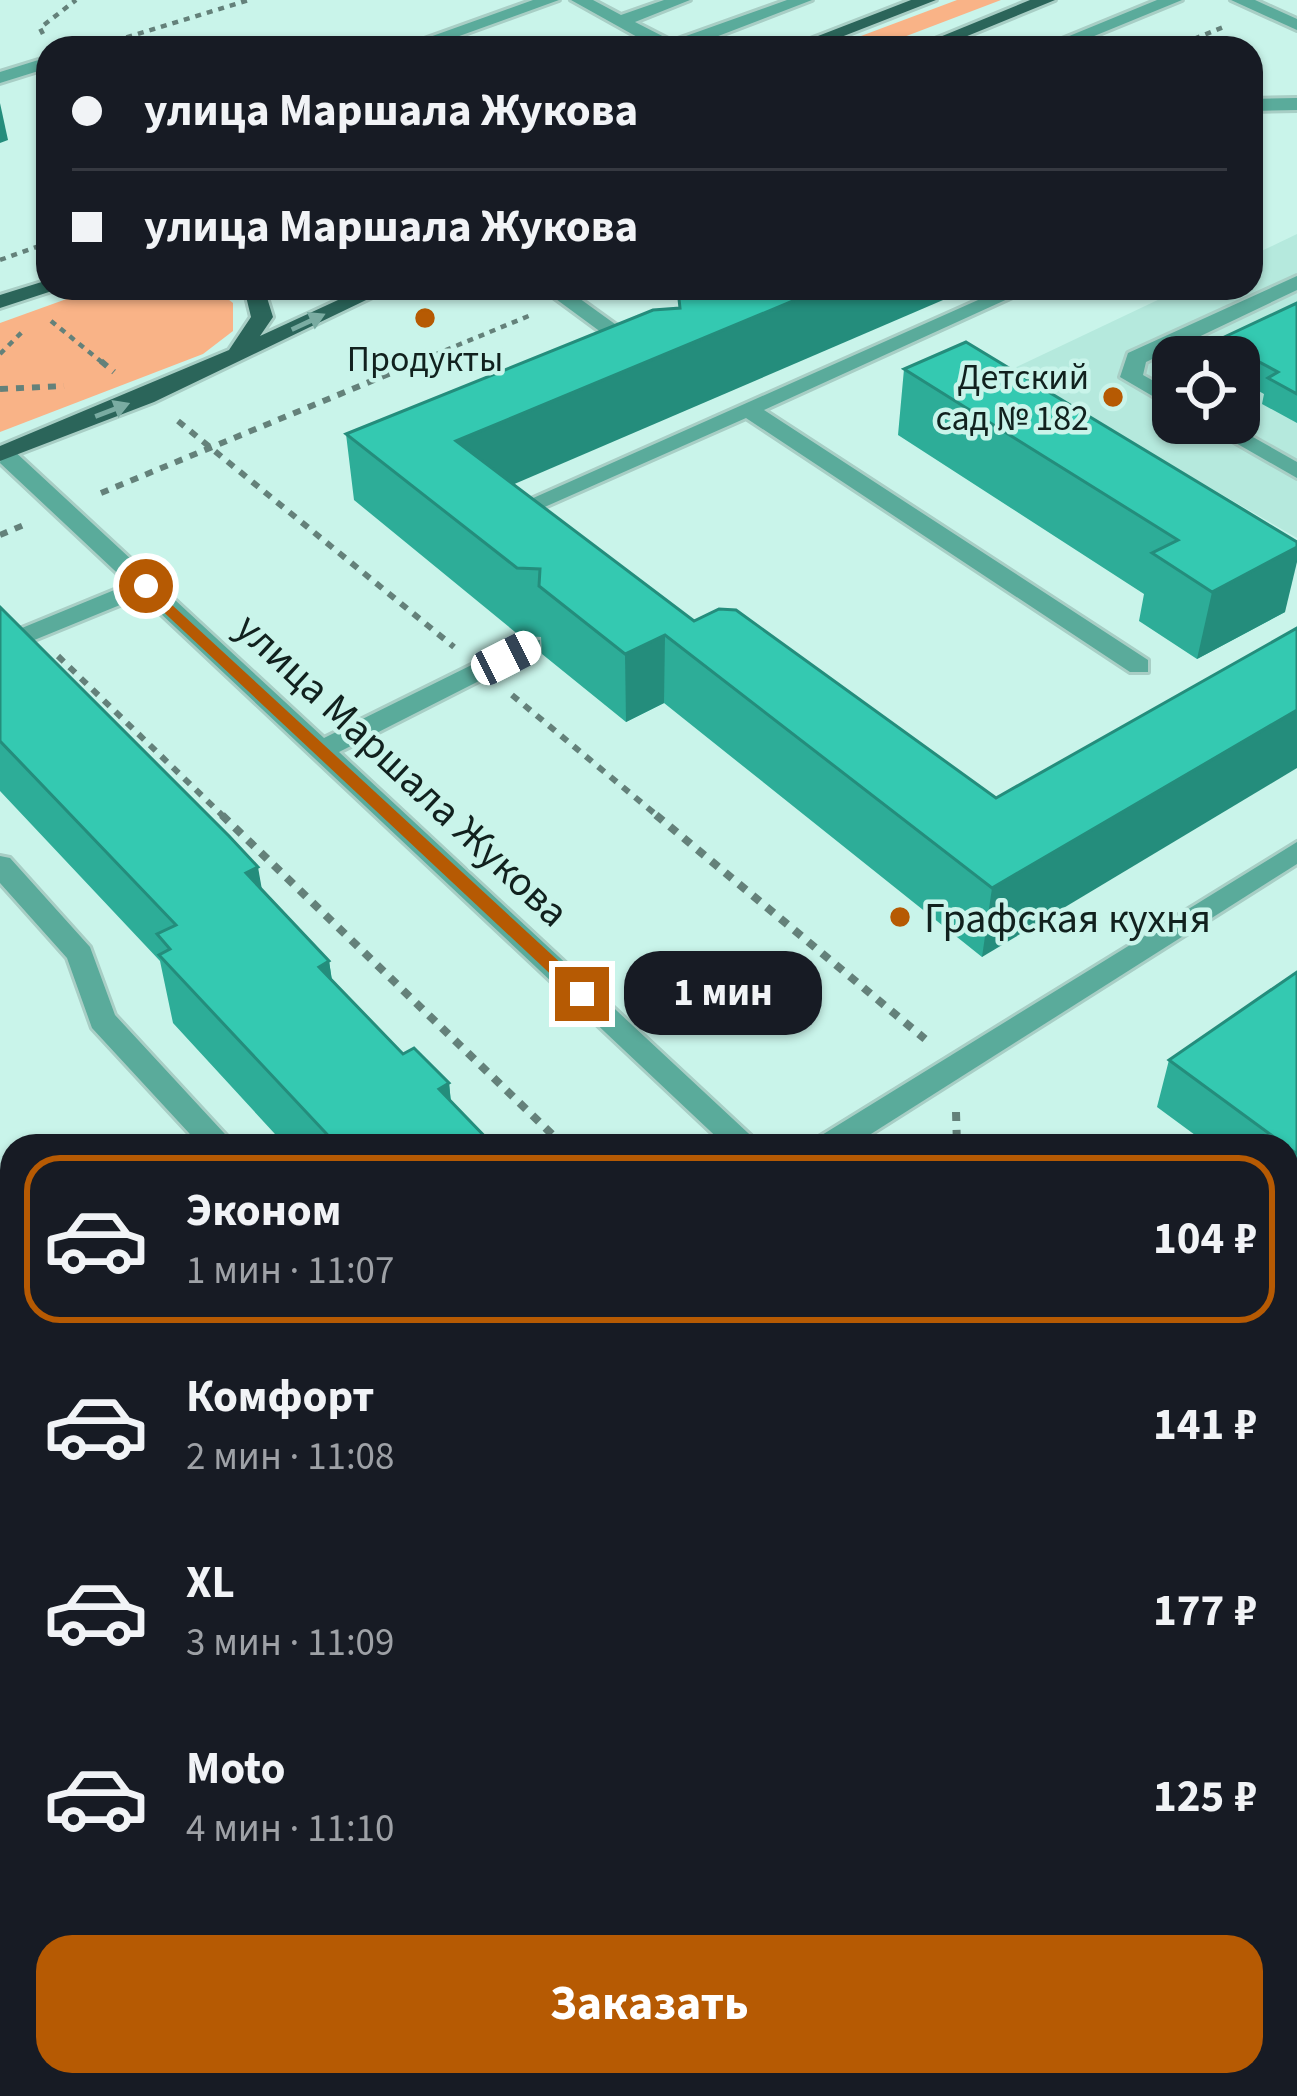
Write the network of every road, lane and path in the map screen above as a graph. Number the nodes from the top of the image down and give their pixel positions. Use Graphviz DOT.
graph roads {
  1 [pos="76,0"];
  2 [pos="249,0"];
  3 [pos="550,0"];
  4 [pos="580,0"];
  5 [pos="681,0"];
  6 [pos="803,0"];
  7 [pos="927,0"];
  8 [pos="1046,0"];
  9 [pos="1173,0"];
  10 [pos="1240,0"];
  11 [pos="620,21"];
  12 [pos="1297,25"];
  13 [pos="44,36"];
  14 [pos="131,36"];
  15 [pos="444,36"];
  16 [pos="648,36"];
  17 [pos="704,36"];
  18 [pos="829,36"];
  19 [pos="953,36"];
  20 [pos="1080,36"];
  21 [pos="36,66"];
  22 [pos="0,78"];
  23 [pos="1297,104"];
  24 [pos="1263,105"];
  25 [pos="36,247"];
  26 [pos="0,260"];
  27 [pos="1297,282"];
  28 [pos="36,290"];
  29 [pos="1263,298"];
  30 [pos="257,300"];
  31 [pos="355,300"];
  32 [pos="545,300"];
  33 [pos="568,300"];
  34 [pos="995,300"];
  35 [pos="1259,300"];
  36 [pos="0,302"];
  37 [pos="1183,336"];
  38 [pos="1152,350"];
  39 [pos="236,356"];
  40 [pos="667,369"];
  41 [pos="1152,389"];
  42 [pos="713,399"];
  43 [pos="749,410"];
  44 [pos="709,427"];
  45 [pos="1249,444"];
  46 [pos="1,453"];
  47 [pos="1297,471"];
  48 [pos="63,509"];
  49 [pos="0,535"];
  50 [pos="539,540"];
  51 [pos="146,586"];
  52 [pos="34,632"];
  53 [pos="531,645"];
  54 [pos="0,646"];
  55 [pos="1139,666"];
  56 [pos="321,750"];
  57 [pos="1297,851"];
  58 [pos="0,865"];
  59 [pos="209,1134"];
  60 [pos="552,1134"];
  61 [pos="733,1134"];
  62 [pos="847,1134"];
  1 -- 13 [label="path"];
  2 -- 14 [label="path"];
  3 -- 15 [label="street"];
  4 -- 11 [label="street"];
  5 -- 11 [label="street"];
  6 -- 17 [label="street"];
  7 -- 18 [label="main road"];
  8 -- 19 [label="main road"];
  9 -- 20 [label="street"];
  10 -- 12 [label="street"];
  11 -- 16 [label="street"];
  21 -- 22 [label="street"];
  23 -- 24 [label="street"];
  25 -- 26 [label="path"];
  27 -- 29 [label="street"];
  28 -- 36 [label="main road"];
  30 -- 39 [label="main road"];
  39 -- 31 [label="main road, one-way"];
  32 -- 48 [label="path"];
  33 -- 40 [label="street"];
  34 -- 43 [label="street"];
  35 -- 37 [label="street"];
  38 -- 41 [label="street"];
  46 -- 39 [label="main road, one-way"];
  42 -- 44 [label="street"];
  43 -- 44 [label="street"];
  43 -- 55 [label="street"];
  44 -- 50 [label="street"];
  45 -- 47 [label="street"];
  46 -- 48 [label="street, улица Маршала Жукова"];
  48 -- 49 [label="path"];
  48 -- 51 [label="street, улица Маршала Жукова"];
  51 -- 52 [label="street"];
  51 -- 56 [label="street, улица Маршала Жукова"];
  52 -- 54 [label="street"];
  52 -- 60 [label="path"];
  53 -- 56 [label="street"];
  56 -- 61 [label="street, улица Маршала Жукова"];
  57 -- 62 [label="street"];
  58 -- 59 [label="street"];
}
